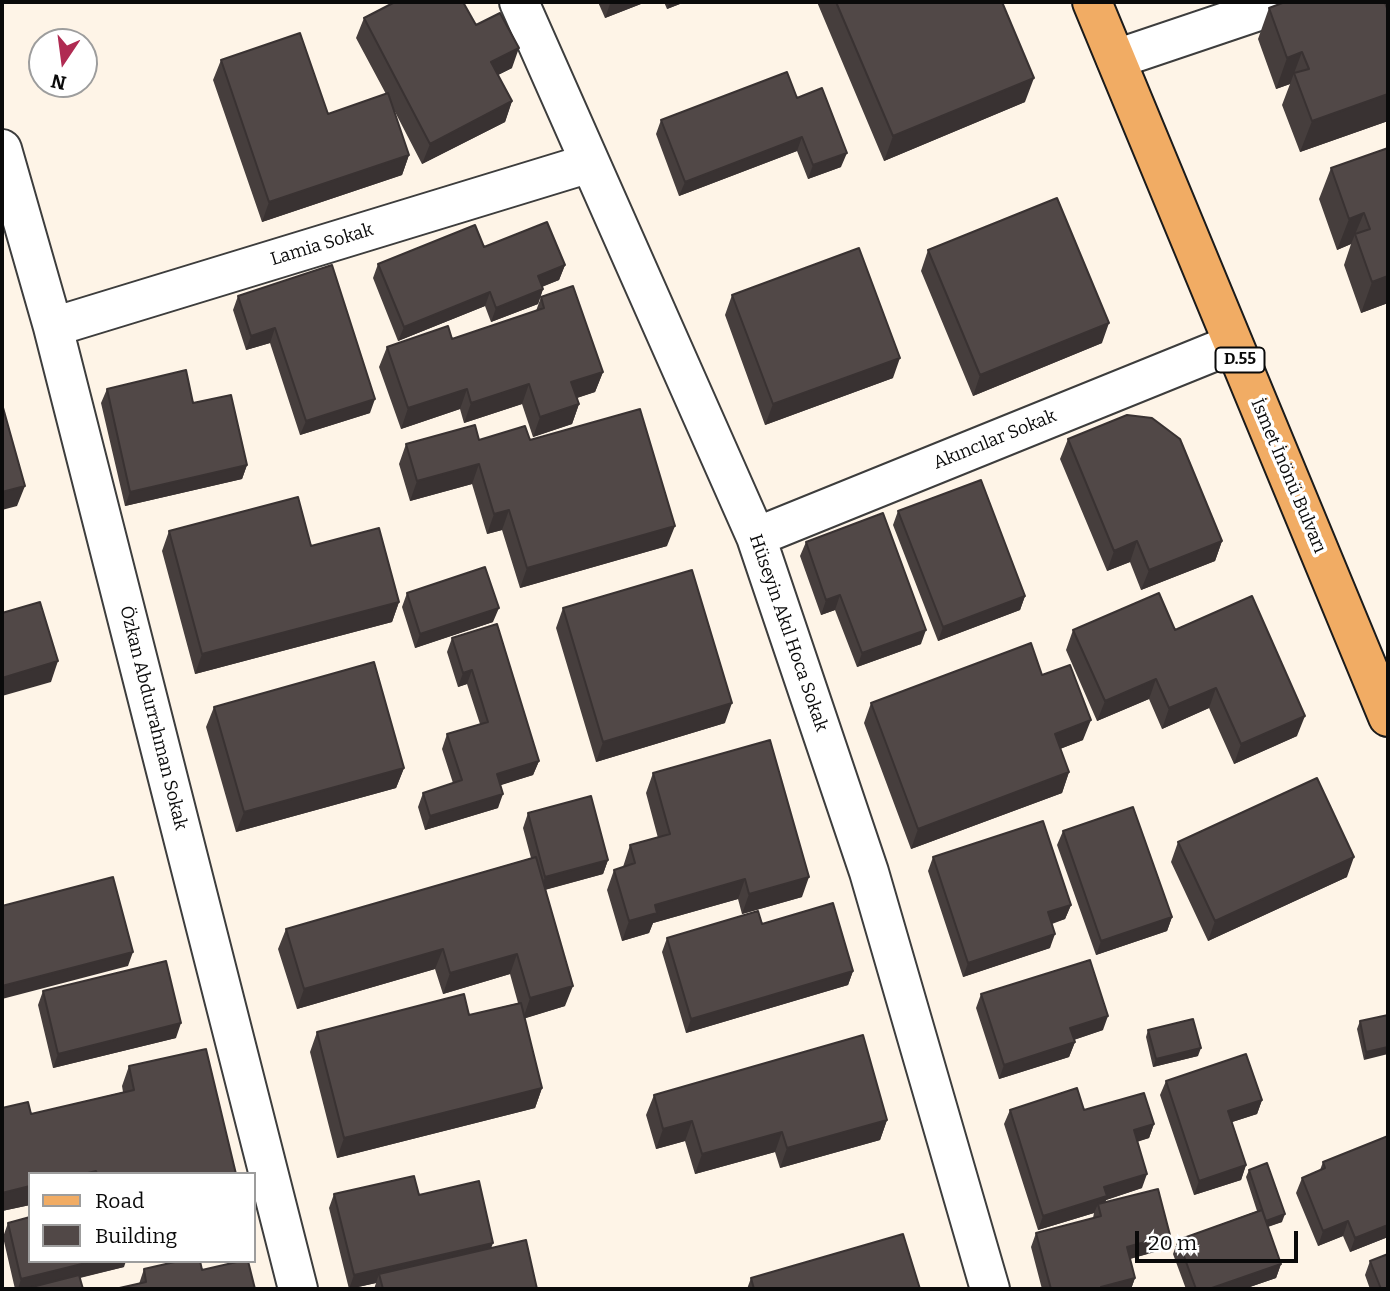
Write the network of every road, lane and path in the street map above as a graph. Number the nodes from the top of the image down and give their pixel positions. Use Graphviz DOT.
graph roads {
  1 [pos="519,2"];
  2 [pos="1091,2"];
  3 [pos="1285,2"];
  4 [pos="1116,59"];
  5 [pos="2,149"];
  6 [pos="590,163"];
  7 [pos="53,327"];
  8 [pos="1233,344"];
  9 [pos="756,537"];
  10 [pos="1388,717"];
  11 [pos="298,1289"];
  12 [pos="990,1289"];
  1 -- 6 [label="street, Hüseyin Akıl Hoca Sokak"];
  2 -- 4 [label="main road, İsmet İnönü Bulvarı / D.55"];
  3 -- 4 [label="street"];
  4 -- 8 [label="main road, İsmet İnönü Bulvarı / D.55"];
  5 -- 7 [label="street, Özkan Abdurrahman Sokak"];
  6 -- 7 [label="street, Lamia Sokak"];
  6 -- 9 [label="street, Hüseyin Akıl Hoca Sokak"];
  7 -- 11 [label="street, Özkan Abdurrahman Sokak"];
  8 -- 9 [label="street, Akıncılar Sokak"];
  8 -- 10 [label="main road, İsmet İnönü Bulvarı / D.55"];
  9 -- 12 [label="street, Hüseyin Akıl Hoca Sokak"];
}
